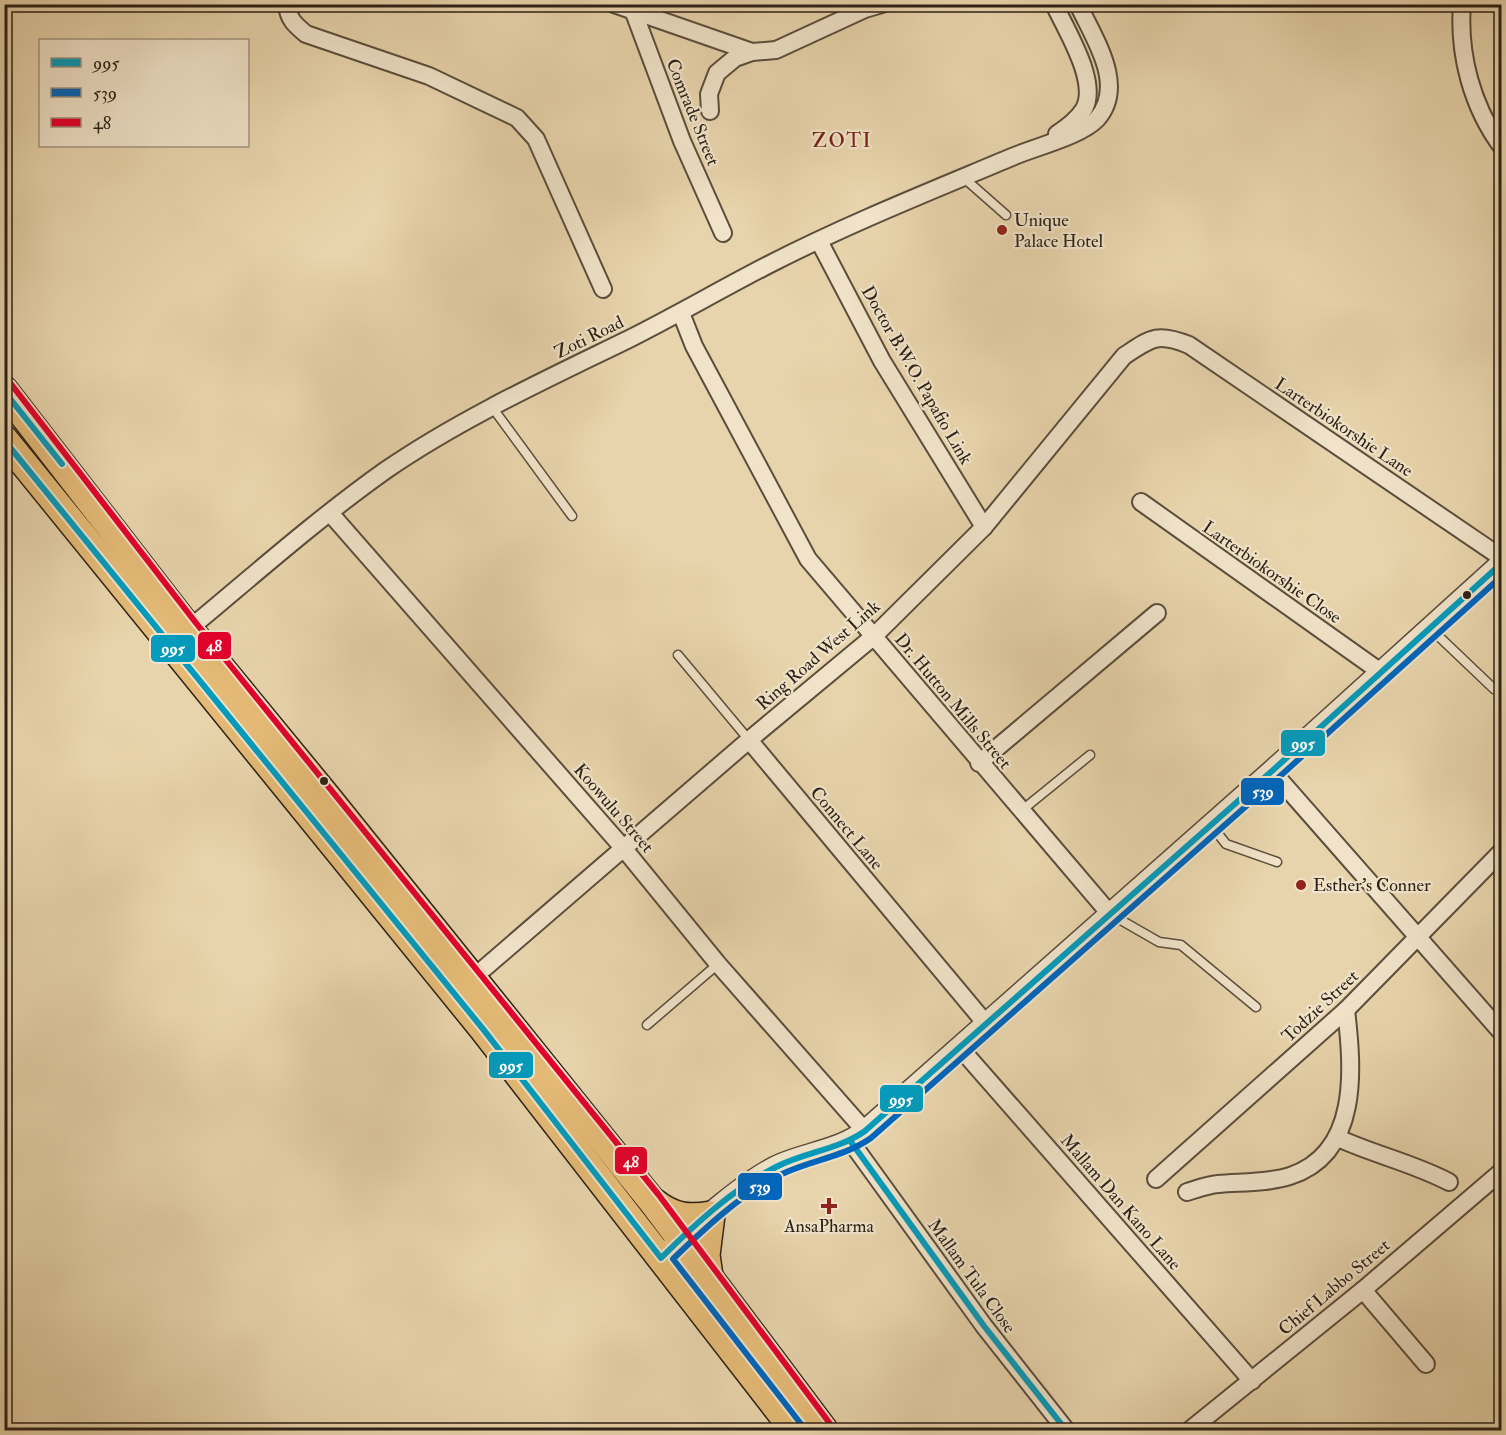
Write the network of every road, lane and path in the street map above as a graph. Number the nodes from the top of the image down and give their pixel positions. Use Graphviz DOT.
graph roads {
  1 [pos="287,4"];
  2 [pos="614,4"];
  3 [pos="882,4"];
  4 [pos="1054,4"];
  5 [pos="1078,4"];
  6 [pos="1462,4"];
  7 [pos="633,7"];
  8 [pos="752,52"];
  9 [pos="710,111"];
  10 [pos="1044,143"];
  11 [pos="1502,147"];
  12 [pos="963,177"];
  13 [pos="1006,214"];
  14 [pos="723,233"];
  15 [pos="819,241"];
  16 [pos="603,289"];
  17 [pos="681,313"];
  18 [pos="1160,336"];
  19 [pos="4,390"];
  20 [pos="492,407"];
  21 [pos="4,439"];
  22 [pos="1141,502"];
  23 [pos="330,513"];
  24 [pos="572,516"];
  25 [pos="984,527"];
  26 [pos="1502,558"];
  27 [pos="1502,563"];
  28 [pos="1157,613"];
  29 [pos="1431,628"];
  30 [pos="189,629"];
  31 [pos="873,637"];
  32 [pos="678,655"];
  33 [pos="1382,673"];
  34 [pos="1494,689"];
  35 [pos="749,740"];
  36 [pos="1090,754"];
  37 [pos="979,763"];
  38 [pos="1272,771"];
  39 [pos="1021,811"];
  40 [pos="1211,825"];
  41 [pos="625,850"];
  42 [pos="1502,851"];
  43 [pos="1277,862"];
  44 [pos="1110,914"];
  45 [pos="1419,937"];
  46 [pos="718,964"];
  47 [pos="473,978"];
  48 [pos="1256,1007"];
  49 [pos="1346,1010"];
  50 [pos="647,1025"];
  51 [pos="987,1025"];
  52 [pos="1502,1033"];
  53 [pos="961,1049"];
  54 [pos="858,1137"];
  55 [pos="1338,1138"];
  56 [pos="1502,1171"];
  57 [pos="1156,1179"];
  58 [pos="1449,1182"];
  59 [pos="1186,1192"];
  60 [pos="651,1200"];
  61 [pos="711,1215"];
  62 [pos="670,1249"];
  63 [pos="709,1276"];
  64 [pos="1363,1290"];
  65 [pos="1426,1364"];
  66 [pos="1252,1381"];
  67 [pos="794,1431"];
  68 [pos="824,1431"];
  69 [pos="1066,1431"];
  70 [pos="1190,1431"];
  1 -- 16 [label="street"];
  2 -- 7 [label="street"];
  3 -- 8 [label="street"];
  4 -- 10 [label="street, Zoti Road"];
  5 -- 10 [label="street, Zoti Road"];
  6 -- 11 [label="street"];
  7 -- 8 [label="street"];
  7 -- 14 [label="street, Comrade Street"];
  8 -- 9 [label="street"];
  10 -- 12 [label="street, Zoti Road"];
  12 -- 13 [label="lane"];
  12 -- 15 [label="street, Zoti Road"];
  15 -- 17 [label="street, Zoti Road"];
  15 -- 25 [label="street, Doctor B.W.O. Papafio Link"];
  17 -- 20 [label="street, Zoti Road"];
  17 -- 31 [label="street, Dr. Hutton Mills Street"];
  18 -- 25 [label="street, Ring Road West Link"];
  18 -- 26 [label="street, Larterbiokorshie Lane"];
  19 -- 30 [label="main road"];
  20 -- 23 [label="street, Zoti Road"];
  20 -- 24 [label="lane"];
  21 -- 62 [label="main road"];
  22 -- 33 [label="street, Larterbiokorshie Close"];
  23 -- 30 [label="street, Zoti Road"];
  23 -- 41 [label="street, Koowulu Street"];
  25 -- 31 [label="street, Ring Road West Link"];
  27 -- 29 [label="street"];
  28 -- 37 [label="street"];
  29 -- 33 [label="street"];
  29 -- 34 [label="lane"];
  30 -- 47 [label="main road"];
  31 -- 35 [label="street, Ring Road West Link"];
  31 -- 37 [label="street, Dr. Hutton Mills Street"];
  32 -- 35 [label="lane, Connect Lane"];
  33 -- 38 [label="street"];
  35 -- 41 [label="street, Ring Road West Link"];
  35 -- 51 [label="street, Connect Lane"];
  36 -- 39 [label="lane"];
  37 -- 39 [label="street, Dr. Hutton Mills Street"];
  38 -- 40 [label="street"];
  38 -- 45 [label="street"];
  39 -- 44 [label="street, Dr. Hutton Mills Street"];
  40 -- 43 [label="lane"];
  40 -- 44 [label="street"];
  41 -- 46 [label="street, Koowulu Street"];
  41 -- 47 [label="street, Ring Road West Link"];
  42 -- 45 [label="street, Todzie Street"];
  44 -- 48 [label="lane"];
  44 -- 51 [label="street"];
  45 -- 49 [label="street, Todzie Street"];
  45 -- 52 [label="street"];
  46 -- 50 [label="lane"];
  46 -- 54 [label="street, Koowulu Street"];
  47 -- 60 [label="main road"];
  49 -- 55 [label="street"];
  49 -- 57 [label="street, Todzie Street"];
  51 -- 53 [label="street"];
  53 -- 54 [label="street"];
  53 -- 66 [label="street, Mallam Dan Kano Lane"];
  54 -- 61 [label="street"];
  54 -- 69 [label="street, Mallam Tula Close"];
  55 -- 58 [label="street"];
  55 -- 59 [label="street"];
  56 -- 64 [label="street, Chief Labbo Street"];
  60 -- 61 [label="main road"];
  60 -- 62 [label="main road"];
  61 -- 62 [label="street"];
  61 -- 63 [label="main road"];
  62 -- 63 [label="main road"];
  62 -- 67 [label="main road"];
  63 -- 68 [label="main road"];
  64 -- 65 [label="street"];
  64 -- 66 [label="street, Chief Labbo Street"];
  66 -- 70 [label="street, Chief Labbo Street"];
}
